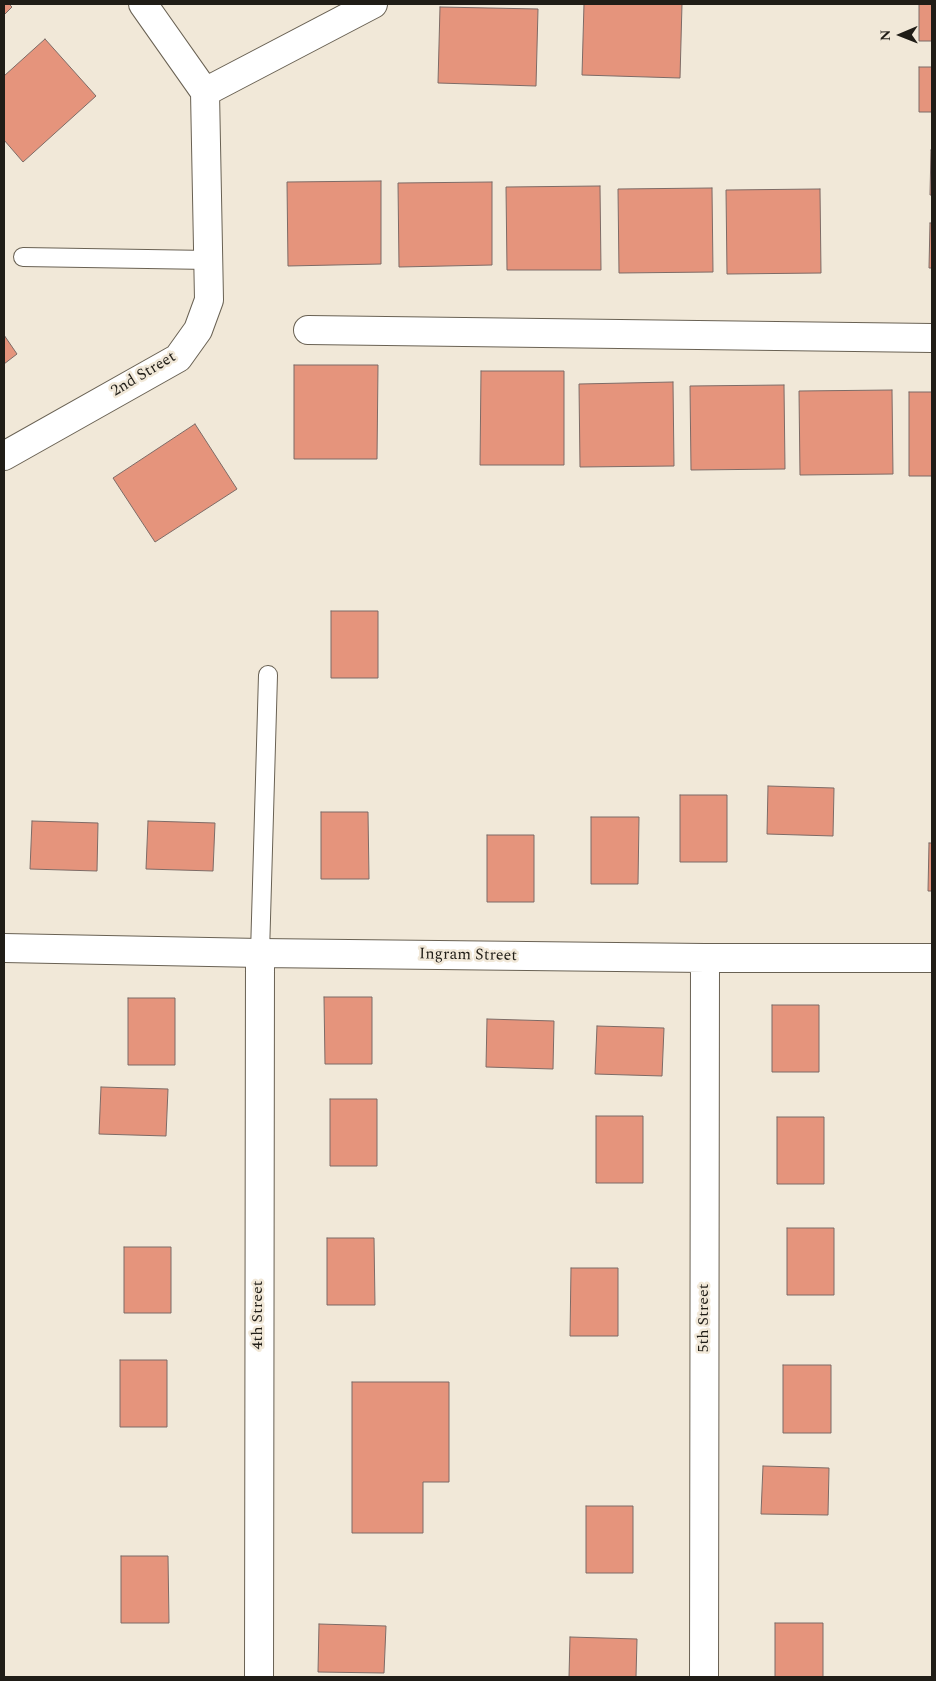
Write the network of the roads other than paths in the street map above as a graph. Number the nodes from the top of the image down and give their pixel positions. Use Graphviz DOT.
graph roads {
  1 [pos="143,4"];
  2 [pos="373,4"];
  3 [pos="205,92"];
  4 [pos="23,257"];
  5 [pos="209,260"];
  6 [pos="308,330"];
  7 [pos="932,338"];
  8 [pos="4,456"];
  9 [pos="268,675"];
  10 [pos="4,948"];
  11 [pos="260,954"];
  12 [pos="706,958"];
  13 [pos="932,958"];
  14 [pos="259,1677"];
  15 [pos="704,1677"];
  1 -- 3 [label="street"];
  2 -- 3 [label="street"];
  3 -- 5 [label="street, 2nd Street"];
  4 -- 5 [label="lane"];
  5 -- 8 [label="street, 2nd Street"];
  6 -- 7 [label="street"];
  9 -- 11 [label="lane"];
  10 -- 11 [label="street, Ingram Street"];
  11 -- 12 [label="street, Ingram Street"];
  11 -- 14 [label="street, 4th Street"];
  12 -- 13 [label="street, Ingram Street"];
  12 -- 15 [label="street, 5th Street"];
}
